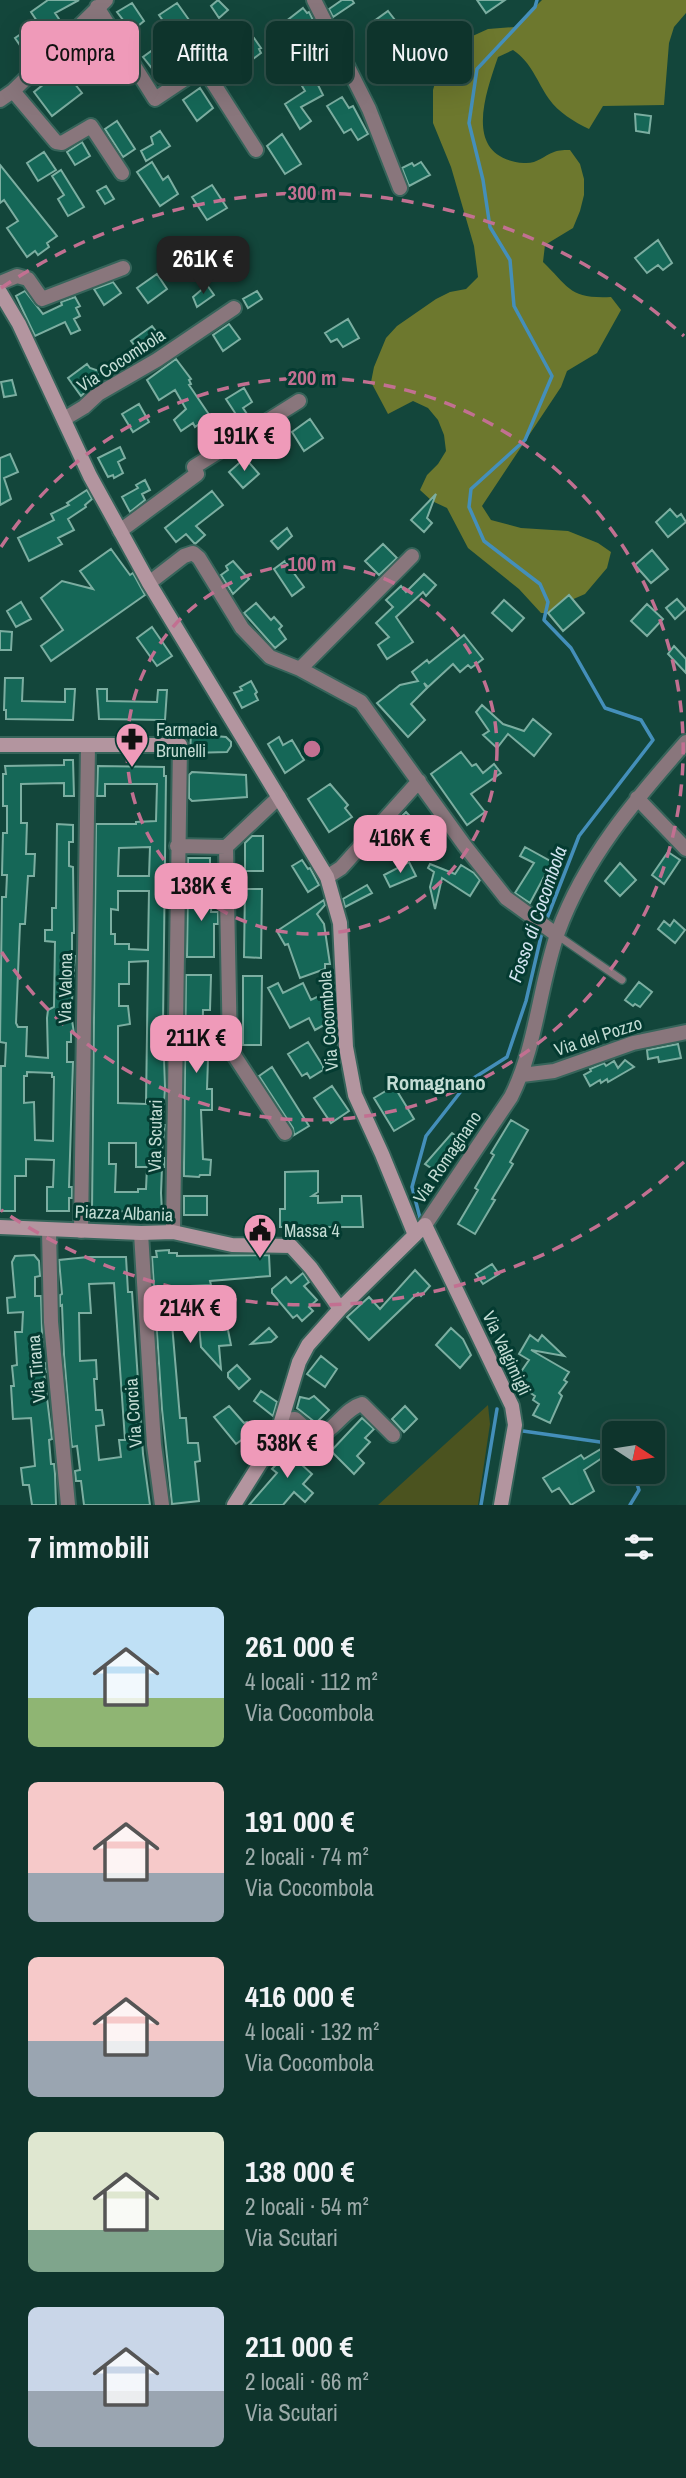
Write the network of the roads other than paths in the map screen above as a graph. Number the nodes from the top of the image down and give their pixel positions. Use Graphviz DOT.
graph roads {
  1 [pos="314,0"];
  2 [pos="102,4"];
  3 [pos="13,91"];
  4 [pos="0,100"];
  5 [pos="257,150"];
  6 [pos="122,173"];
  7 [pos="400,188"];
  8 [pos="123,268"];
  9 [pos="0,283"];
  10 [pos="0,292"];
  11 [pos="233,308"];
  12 [pos="299,401"];
  13 [pos="64,419"];
  14 [pos="120,531"];
  15 [pos="412,556"];
  16 [pos="149,583"];
  17 [pos="300,669"];
  18 [pos="686,741"];
  19 [pos="0,745"];
  20 [pos="88,745"];
  21 [pos="419,781"];
  22 [pos="279,797"];
  23 [pos="636,798"];
  24 [pos="177,846"];
  25 [pos="226,847"];
  26 [pos="686,849"];
  27 [pos="327,877"];
  28 [pos="550,929"];
  29 [pos="622,980"];
  30 [pos="686,1032"];
  31 [pos="522,1075"];
  32 [pos="285,1133"];
  33 [pos="0,1227"];
  34 [pos="49,1230"];
  35 [pos="420,1230"];
  36 [pos="81,1231"];
  37 [pos="173,1232"];
  38 [pos="141,1233"];
  39 [pos="340,1309"];
  40 [pos="282,1420"];
  41 [pos="393,1435"];
  42 [pos="68,1505"];
  43 [pos="162,1505"];
  44 [pos="234,1505"];
  45 [pos="501,1505"];
  1 -- 7 [label="street"];
  2 -- 3 [label="street"];
  2 -- 5 [label="street"];
  3 -- 4 [label="street"];
  3 -- 6 [label="street"];
  8 -- 9 [label="street"];
  10 -- 13 [label="street, Via Cocombola"];
  11 -- 13 [label="street, Via Cocombola"];
  12 -- 14 [label="street"];
  13 -- 14 [label="street, Via Cocombola"];
  14 -- 16 [label="street, Via Cocombola"];
  15 -- 17 [label="street"];
  16 -- 17 [label="street"];
  16 -- 22 [label="street, Via Cocombola"];
  17 -- 21 [label="street"];
  18 -- 23 [label="street, Via Romagnano"];
  19 -- 20 [label="street"];
  20 -- 24 [label="street, Via Scutari"];
  20 -- 36 [label="street, Via Valona"];
  21 -- 27 [label="street"];
  21 -- 28 [label="street"];
  22 -- 25 [label="street"];
  22 -- 27 [label="street, Via Cocombola"];
  23 -- 26 [label="street"];
  23 -- 28 [label="street, Via Romagnano"];
  24 -- 25 [label="street"];
  24 -- 37 [label="street, Via Scutari"];
  25 -- 32 [label="street"];
  27 -- 35 [label="street, Via Cocombola"];
  28 -- 29 [label="lane"];
  28 -- 31 [label="street, Via Romagnano"];
  30 -- 31 [label="street, Via del Pozzo"];
  31 -- 35 [label="street, Via Romagnano"];
  33 -- 34 [label="street, Piazza Albania"];
  34 -- 36 [label="street, Piazza Albania"];
  34 -- 42 [label="street, Via Tirana"];
  35 -- 39 [label="street, Via Romagnano"];
  35 -- 45 [label="street, Via Valgimigli"];
  36 -- 38 [label="street, Piazza Albania"];
  37 -- 38 [label="street, Piazza Albania"];
  37 -- 39 [label="street, Piazza Albania"];
  38 -- 43 [label="street, Via Corcia"];
  39 -- 40 [label="street, Via Romagnano"];
  40 -- 41 [label="street"];
  40 -- 44 [label="street, Via Romagnano"];
}
